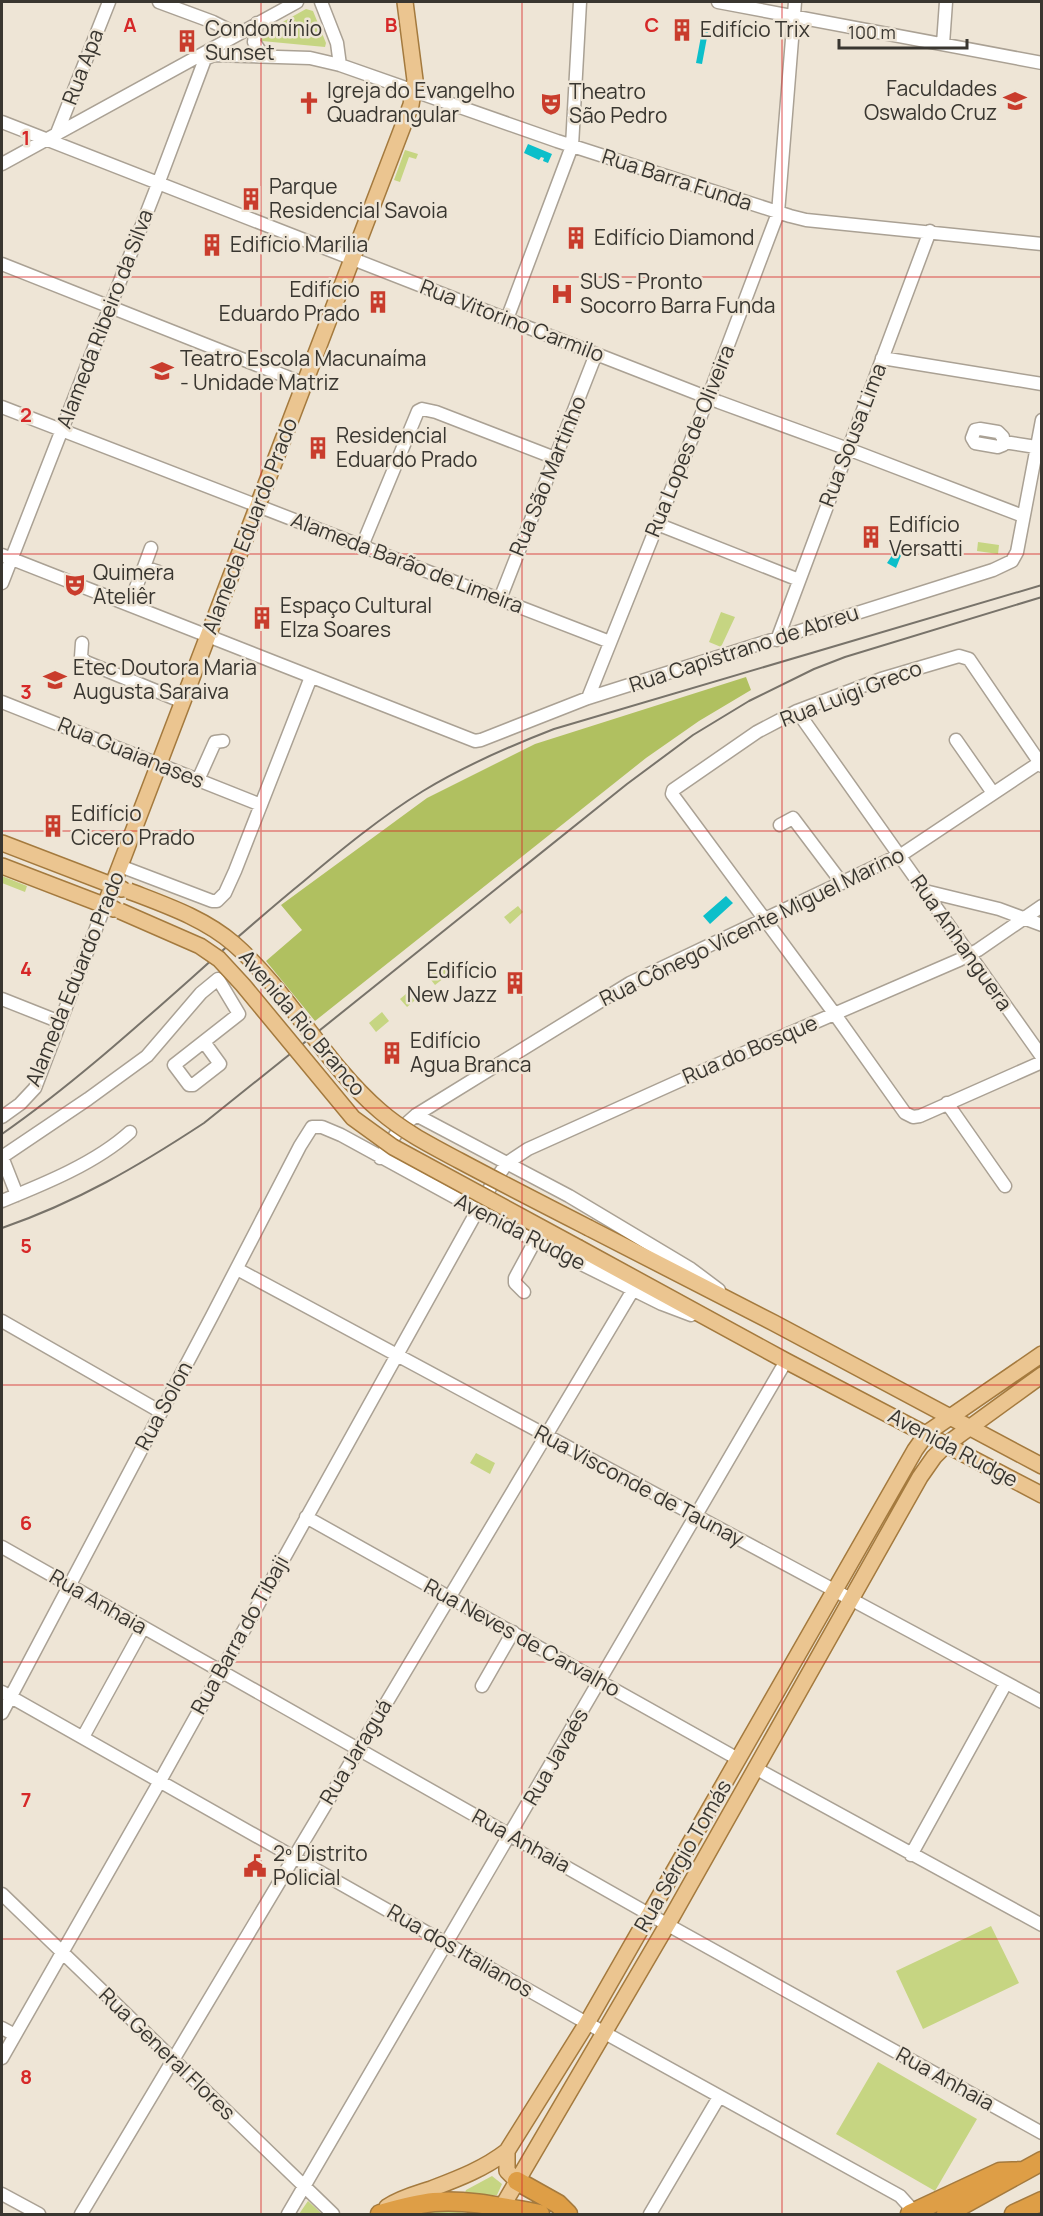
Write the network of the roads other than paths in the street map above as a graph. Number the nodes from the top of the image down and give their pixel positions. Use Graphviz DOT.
graph roads {
  1 [pos="109,2"];
  2 [pos="159,2"];
  3 [pos="297,2"];
  4 [pos="321,2"];
  5 [pos="405,2"];
  6 [pos="580,2"];
  7 [pos="718,2"];
  8 [pos="795,2"];
  9 [pos="946,2"];
  10 [pos="794,16"];
  11 [pos="257,23"];
  12 [pos="237,34"];
  13 [pos="943,44"];
  14 [pos="270,57"];
  15 [pos="201,61"];
  16 [pos="1041,63"];
  17 [pos="340,65"];
  18 [pos="415,92"];
  19 [pos="2,122"];
  20 [pos="57,134"];
  21 [pos="46,140"];
  22 [pos="572,146"];
  23 [pos="2,164"];
  24 [pos="159,183"];
  25 [pos="778,213"];
  26 [pos="930,231"];
  27 [pos="1041,244"];
  28 [pos="352,260"];
  29 [pos="2,264"];
  30 [pos="110,308"];
  31 [pos="507,319"];
  32 [pos="596,354"];
  33 [pos="882,358"];
  34 [pos="305,384"];
  35 [pos="1041,384"];
  36 [pos="708,398"];
  37 [pos="2,407"];
  38 [pos="1041,420"];
  39 [pos="61,430"];
  40 [pos="1004,442"];
  41 [pos="1036,447"];
  42 [pos="848,448"];
  43 [pos="555,458"];
  44 [pos="258,506"];
  45 [pos="1023,516"];
  46 [pos="657,524"];
  47 [pos="362,546"];
  48 [pos="152,548"];
  49 [pos="6,557"];
  50 [pos="144,567"];
  51 [pos="159,572"];
  52 [pos="799,580"];
  53 [pos="2,583"];
  54 [pos="500,599"];
  55 [pos="129,605"];
  56 [pos="208,636"];
  57 [pos="777,640"];
  58 [pos="610,642"];
  59 [pos="82,643"];
  60 [pos="311,676"];
  61 [pos="588,698"];
  62 [pos="2,702"];
  63 [pos="183,702"];
  64 [pos="797,711"];
  65 [pos="956,740"];
  66 [pos="223,741"];
  67 [pos="1041,763"];
  68 [pos="159,764"];
  69 [pos="198,780"];
  70 [pos="993,793"];
  71 [pos="261,805"];
  72 [pos="780,825"];
  73 [pos="2,843"];
  74 [pos="899,856"];
  75 [pos="2,866"];
  76 [pos="120,866"];
  77 [pos="842,883"];
  78 [pos="113,885"];
  79 [pos="925,891"];
  80 [pos="1041,906"];
  81 [pos="112,908"];
  82 [pos="999,909"];
  83 [pos="1026,918"];
  84 [pos="765,919"];
  85 [pos="1041,924"];
  86 [pos="1002,934"];
  87 [pos="969,955"];
  88 [pos="2,999"];
  89 [pos="834,1013"];
  90 [pos="60,1022"];
  91 [pos="204,1042"];
  92 [pos="1041,1057"];
  93 [pos="1041,1062"];
  94 [pos="947,1103"];
  95 [pos="416,1115"];
  96 [pos="2,1116"];
  97 [pos="130,1132"];
  98 [pos="341,1135"];
  99 [pos="2,1157"];
  100 [pos="380,1158"];
  101 [pos="507,1163"];
  102 [pos="1005,1186"];
  103 [pos="17,1195"];
  104 [pos="2,1201"];
  105 [pos="478,1211"];
  106 [pos="589,1228"];
  107 [pos="535,1241"];
  108 [pos="579,1248"];
  109 [pos="237,1269"];
  110 [pos="633,1290"];
  111 [pos="524,1292"];
  112 [pos="731,1301"];
  113 [pos="704,1316"];
  114 [pos="2,1321"];
  115 [pos="1041,1354"];
  116 [pos="398,1356"];
  117 [pos="786,1361"];
  118 [pos="1041,1376"];
  119 [pos="161,1412"];
  120 [pos="951,1418"];
  121 [pos="969,1428"];
  122 [pos="927,1433"];
  123 [pos="545,1435"];
  124 [pos="946,1444"];
  125 [pos="1041,1466"];
  126 [pos="1041,1495"];
  127 [pos="306,1516"];
  128 [pos="696,1516"];
  129 [pos="2,1547"];
  130 [pos="69,1585"];
  131 [pos="834,1590"];
  132 [pos="450,1597"];
  133 [pos="851,1599"];
  134 [pos="143,1628"];
  135 [pos="513,1632"];
  136 [pos="220,1671"];
  137 [pos="599,1682"];
  138 [pos="1006,1683"];
  139 [pos="482,1686"];
  140 [pos="6,1694"];
  141 [pos="1041,1702"];
  142 [pos="2,1713"];
  143 [pos="84,1737"];
  144 [pos="358,1750"];
  145 [pos="738,1759"];
  146 [pos="755,1768"];
  147 [pos="160,1781"];
  148 [pos="511,1834"];
  149 [pos="911,1855"];
  150 [pos="294,1856"];
  151 [pos="2,1894"];
  152 [pos="650,1913"];
  153 [pos="667,1924"];
  154 [pos="1041,1925"];
  155 [pos="447,1944"];
  156 [pos="62,1953"];
  157 [pos="587,2023"];
  158 [pos="2,2028"];
  159 [pos="604,2032"];
  160 [pos="15,2035"];
  161 [pos="2,2058"];
  162 [pos="172,2059"];
  163 [pos="719,2097"];
  164 [pos="1041,2133"];
  165 [pos="507,2151"];
  166 [pos="1041,2161"];
  167 [pos="1022,2171"];
  168 [pos="517,2181"];
  169 [pos="305,2186"];
  170 [pos="2,2194"];
  171 [pos="1041,2201"];
  172 [pos="502,2207"];
  173 [pos="39,2214"];
  174 [pos="81,2214"];
  175 [pos="288,2214"];
  176 [pos="333,2214"];
  177 [pos="379,2214"];
  178 [pos="540,2214"];
  179 [pos="568,2214"];
  180 [pos="651,2214"];
  181 [pos="909,2214"];
  182 [pos="946,2214"];
  183 [pos="1014,2214"];
  1 -- 20 [label="street, Rua Apa"];
  2 -- 12 [label="street"];
  3 -- 11 [label="street"];
  4 -- 17 [label="street"];
  5 -- 18 [label="main road"];
  6 -- 22 [label="street"];
  7 -- 10 [label="street"];
  8 -- 10 [label="street, Rua Lopes de Oliveira"];
  9 -- 13 [label="street"];
  10 -- 13 [label="street"];
  10 -- 25 [label="street, Rua Lopes de Oliveira"];
  11 -- 12 [label="street"];
  11 -- 14 [label="street"];
  12 -- 15 [label="street"];
  13 -- 16 [label="street"];
  14 -- 15 [label="street, Rua Barra Funda"];
  14 -- 17 [label="street, Rua Barra Funda"];
  15 -- 20 [label="street"];
  15 -- 24 [label="street, Alameda Ribeiro da Silva"];
  17 -- 18 [label="street, Rua Barra Funda"];
  18 -- 22 [label="street, Rua Barra Funda"];
  18 -- 28 [label="main road, Alameda Eduardo Prado"];
  19 -- 21 [label="street, Rua Vitorino Carmilo"];
  20 -- 21 [label="street"];
  21 -- 23 [label="street"];
  21 -- 24 [label="street, Rua Vitorino Carmilo"];
  22 -- 25 [label="street, Rua Barra Funda"];
  22 -- 31 [label="street"];
  24 -- 28 [label="street, Rua Vitorino Carmilo"];
  24 -- 30 [label="street, Alameda Ribeiro da Silva"];
  25 -- 26 [label="street, Rua Barra Funda"];
  25 -- 36 [label="street, Rua Lopes de Oliveira"];
  26 -- 27 [label="street, Rua Barra Funda"];
  26 -- 33 [label="street, Rua Sousa Lima"];
  28 -- 31 [label="street, Rua Vitorino Carmilo"];
  28 -- 34 [label="main road, Alameda Eduardo Prado"];
  29 -- 30 [label="street"];
  30 -- 34 [label="street"];
  30 -- 39 [label="street, Alameda Ribeiro da Silva"];
  31 -- 32 [label="street, Rua Vitorino Carmilo"];
  32 -- 36 [label="street, Rua Vitorino Carmilo"];
  32 -- 43 [label="street, Rua São Martinho"];
  33 -- 35 [label="street"];
  33 -- 42 [label="street, Rua Sousa Lima"];
  34 -- 44 [label="main road, Alameda Eduardo Prado"];
  36 -- 42 [label="street, Rua Vitorino Carmilo"];
  36 -- 46 [label="street, Rua Lopes de Oliveira"];
  37 -- 39 [label="street, Alameda Barão de Limeira"];
  38 -- 41 [label="street"];
  39 -- 44 [label="street, Alameda Barão de Limeira"];
  39 -- 49 [label="street, Alameda Ribeiro da Silva"];
  40 -- 41 [label="street"];
  41 -- 45 [label="street"];
  42 -- 45 [label="street, Rua Vitorino Carmilo"];
  42 -- 52 [label="street, Rua Sousa Lima"];
  43 -- 47 [label="street"];
  43 -- 54 [label="street, Rua São Martinho"];
  44 -- 47 [label="street, Alameda Barão de Limeira"];
  44 -- 56 [label="main road, Alameda Eduardo Prado"];
  45 -- 57 [label="street, Rua Capistrano de Abreu"];
  46 -- 52 [label="street"];
  46 -- 58 [label="street, Rua Lopes de Oliveira"];
  47 -- 54 [label="street, Alameda Barão de Limeira"];
  48 -- 50 [label="street"];
  49 -- 53 [label="street, Alameda Ribeiro da Silva"];
  49 -- 55 [label="street"];
  50 -- 51 [label="street"];
  50 -- 55 [label="street"];
  52 -- 57 [label="street, Rua Sousa Lima"];
  54 -- 58 [label="street, Alameda Barão de Limeira"];
  55 -- 56 [label="street"];
  56 -- 60 [label="street"];
  56 -- 63 [label="main road, Alameda Eduardo Prado"];
  57 -- 61 [label="street, Rua Capistrano de Abreu"];
  58 -- 61 [label="street, Rua Lopes de Oliveira"];
  59 -- 63 [label="street"];
  60 -- 61 [label="street, Rua Capistrano de Abreu"];
  60 -- 71 [label="street"];
  62 -- 68 [label="street, Rua Guaianases"];
  63 -- 68 [label="main road, Alameda Eduardo Prado"];
  64 -- 67 [label="street, Rua Luigi Greco"];
  64 -- 74 [label="street, Rua Anhanguera"];
  64 -- 84 [label="street, Rua Luigi Greco"];
  65 -- 70 [label="street"];
  66 -- 69 [label="street"];
  67 -- 70 [label="street, Rua Cônego Vicente Miguel Marino"];
  68 -- 69 [label="street, Rua Guaianases"];
  68 -- 76 [label="main road, Alameda Eduardo Prado"];
  69 -- 71 [label="street, Rua Guaianases"];
  70 -- 74 [label="street, Rua Cônego Vicente Miguel Marino"];
  71 -- 76 [label="street"];
  72 -- 77 [label="street"];
  73 -- 78 [label="main road, Avenida Rio Branco"];
  74 -- 77 [label="street, Rua Cônego Vicente Miguel Marino"];
  74 -- 79 [label="street, Rua Anhanguera"];
  75 -- 81 [label="main road, Avenida Rio Branco"];
  76 -- 78 [label="main road, Alameda Eduardo Prado"];
  77 -- 84 [label="street, Rua Cônego Vicente Miguel Marino"];
  78 -- 81 [label="main road, Alameda Eduardo Prado"];
  78 -- 106 [label="main road, Avenida Rio Branco, bridge"];
  79 -- 82 [label="street"];
  79 -- 87 [label="street, Rua Anhanguera"];
  80 -- 83 [label="street, Rua do Bosque"];
  81 -- 90 [label="street, Alameda Eduardo Prado"];
  81 -- 108 [label="main road, Avenida Rio Branco, bridge"];
  82 -- 83 [label="street"];
  82 -- 86 [label="street"];
  83 -- 85 [label="street"];
  83 -- 86 [label="street, Rua do Bosque"];
  84 -- 89 [label="street"];
  84 -- 95 [label="street, Rua Cônego Vicente Miguel Marino"];
  86 -- 87 [label="street, Rua do Bosque"];
  87 -- 89 [label="street, Rua do Bosque"];
  87 -- 92 [label="street, Rua Anhanguera"];
  88 -- 90 [label="street"];
  89 -- 94 [label="street"];
  89 -- 101 [label="street, Rua do Bosque"];
  90 -- 96 [label="street, Alameda Eduardo Prado"];
  91 -- 99 [label="street"];
  93 -- 94 [label="street"];
  94 -- 102 [label="street"];
  95 -- 100 [label="street, Rua Cônego Vicente Miguel Marino"];
  95 -- 101 [label="street, Avenida Rudge"];
  97 -- 103 [label="street"];
  98 -- 100 [label="street, Avenida Rudge"];
  98 -- 109 [label="street, Rua Solon"];
  99 -- 103 [label="street"];
  100 -- 105 [label="street, Avenida Rudge"];
  101 -- 105 [label="street, Rua do Bosque"];
  101 -- 112 [label="street, Avenida Rudge"];
  103 -- 104 [label="street"];
  105 -- 107 [label="street, Avenida Rudge"];
  105 -- 116 [label="street, Rua Barra do Tibaji"];
  106 -- 112 [label="main road, Avenida Rudge"];
  107 -- 110 [label="street, Avenida Rudge"];
  107 -- 111 [label="street"];
  108 -- 113 [label="main road, Avenida Rudge"];
  109 -- 116 [label="street, Rua Visconde de Taunay"];
  109 -- 119 [label="street, Rua Solon"];
  110 -- 113 [label="street, Avenida Rudge"];
  110 -- 123 [label="street, Rua Jaraguá"];
  112 -- 120 [label="main road, Avenida Rudge"];
  113 -- 117 [label="main road, Avenida Rudge"];
  114 -- 119 [label="street"];
  115 -- 120 [label="main road"];
  116 -- 123 [label="street, Rua Visconde de Taunay"];
  116 -- 127 [label="street, Rua Barra do Tibaji"];
  117 -- 122 [label="main road, Avenida Rudge"];
  117 -- 128 [label="street, Rua Javaés"];
  118 -- 121 [label="main road, Rua Sérgio Tomás"];
  119 -- 130 [label="street, Rua Solon"];
  120 -- 121 [label="main road, Avenida Rudge"];
  120 -- 122 [label="main road"];
  121 -- 124 [label="main road, Rua Sérgio Tomás"];
  121 -- 125 [label="main road, Avenida Rudge"];
  122 -- 124 [label="main road, Avenida Rudge"];
  122 -- 131 [label="main road, Rua Sérgio Tomás"];
  123 -- 128 [label="street, Rua Visconde de Taunay"];
  123 -- 132 [label="street, Rua Jaraguá"];
  124 -- 126 [label="main road, Avenida Rudge"];
  124 -- 133 [label="main road, Rua Sérgio Tomás"];
  127 -- 132 [label="street, Rua Neves de Carvalho"];
  127 -- 136 [label="street, Rua Barra do Tibaji"];
  128 -- 131 [label="street, Rua Visconde de Taunay"];
  128 -- 137 [label="street, Rua Javaés"];
  129 -- 130 [label="street, Rua Anhaia"];
  130 -- 134 [label="street, Rua Anhaia"];
  130 -- 140 [label="street, Rua Solon"];
  131 -- 133 [label="street, Rua Visconde de Taunay"];
  131 -- 145 [label="main road, Rua Sérgio Tomás"];
  132 -- 135 [label="street, Rua Neves de Carvalho"];
  132 -- 144 [label="street, Rua Jaraguá"];
  133 -- 138 [label="street, Rua Visconde de Taunay"];
  133 -- 146 [label="main road, Rua Sérgio Tomás"];
  134 -- 136 [label="street, Rua Anhaia"];
  134 -- 143 [label="street"];
  135 -- 137 [label="street, Rua Neves de Carvalho"];
  135 -- 139 [label="street"];
  136 -- 144 [label="street, Rua Anhaia"];
  136 -- 147 [label="street, Rua Barra do Tibaji"];
  137 -- 145 [label="street, Rua Neves de Carvalho"];
  137 -- 148 [label="street, Rua Javaés"];
  138 -- 141 [label="street, Rua Visconde de Taunay"];
  138 -- 149 [label="street"];
  140 -- 142 [label="street, Rua Solon"];
  140 -- 143 [label="street, Rua dos Italianos"];
  143 -- 147 [label="street, Rua dos Italianos"];
  144 -- 148 [label="street, Rua Anhaia"];
  144 -- 150 [label="street, Rua Jaraguá"];
  145 -- 152 [label="main road, Rua Sérgio Tomás"];
  146 -- 149 [label="street"];
  146 -- 153 [label="main road, Rua Sérgio Tomás"];
  147 -- 150 [label="street, Rua dos Italianos"];
  147 -- 156 [label="street, Rua Barra do Tibaji"];
  148 -- 152 [label="street, Rua Anhaia"];
  148 -- 155 [label="street, Rua Javaés"];
  149 -- 154 [label="street"];
  150 -- 155 [label="street, Rua dos Italianos"];
  150 -- 162 [label="street, Rua Jaraguá"];
  151 -- 156 [label="street, Rua General Flores"];
  152 -- 153 [label="street, Rua Anhaia"];
  152 -- 157 [label="main road, Rua Sérgio Tomás"];
  153 -- 159 [label="main road, Rua Sérgio Tomás"];
  153 -- 164 [label="street, Rua Anhaia"];
  155 -- 157 [label="street, Rua dos Italianos"];
  155 -- 169 [label="street, Rua Javaés"];
  156 -- 160 [label="street, Rua Barra do Tibaji"];
  156 -- 162 [label="street, Rua General Flores"];
  157 -- 159 [label="street, Rua dos Italianos"];
  157 -- 165 [label="main road, Rua Sérgio Tomás"];
  158 -- 160 [label="street"];
  159 -- 163 [label="street, Rua dos Italianos"];
  159 -- 168 [label="main road, Rua Sérgio Tomás"];
  160 -- 161 [label="street, Rua Barra do Tibaji"];
  162 -- 169 [label="street, Rua General Flores"];
  162 -- 174 [label="street, Rua Jaraguá"];
  163 -- 180 [label="street"];
  163 -- 181 [label="street, Rua dos Italianos"];
  165 -- 168 [label="main road"];
  165 -- 177 [label="main road, Rua Sérgio Tomás"];
  166 -- 167 [label="highway"];
  167 -- 181 [label="highway"];
  167 -- 182 [label="highway"];
  168 -- 172 [label="main road, Rua Sérgio Tomás"];
  168 -- 179 [label="highway"];
  169 -- 175 [label="street, Rua Javaés"];
  169 -- 176 [label="street, Rua General Flores"];
  170 -- 173 [label="street"];
  171 -- 183 [label="highway"];
  172 -- 177 [label="highway"];
  172 -- 178 [label="highway"];
}
